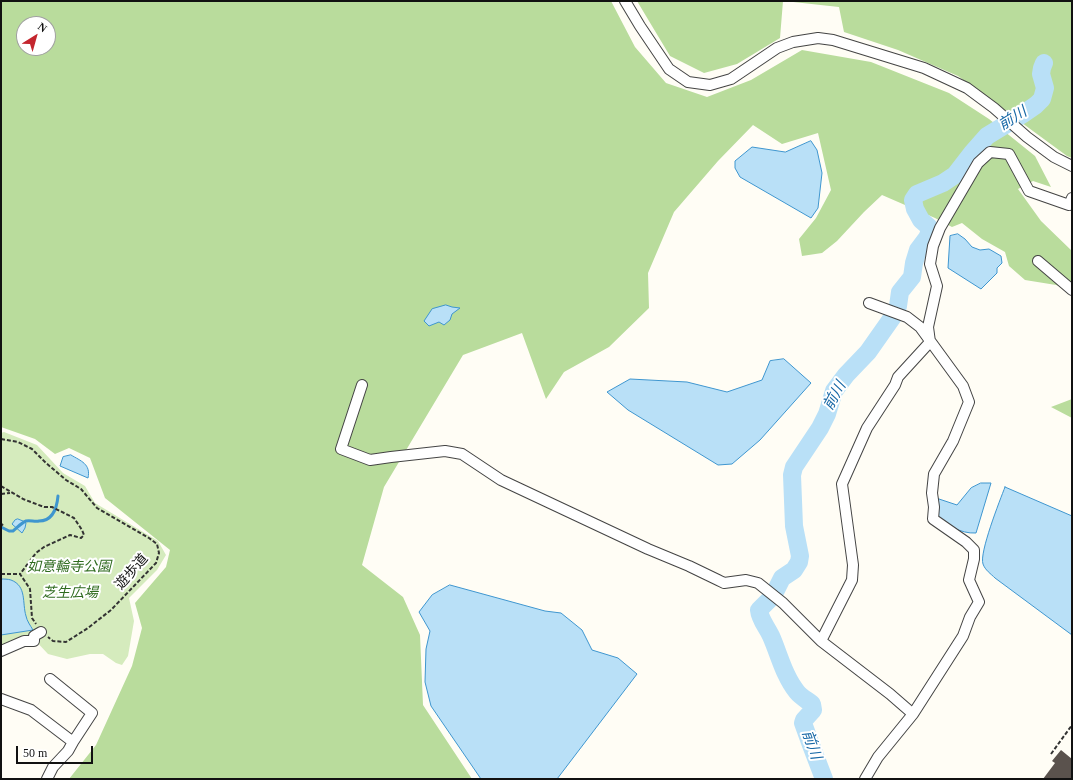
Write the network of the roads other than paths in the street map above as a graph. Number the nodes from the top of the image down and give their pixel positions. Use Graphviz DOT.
graph roads {
  1 [pos="625,1"];
  2 [pos="1072,166"];
  3 [pos="1072,198"];
  4 [pos="1038,261"];
  5 [pos="1072,290"];
  6 [pos="869,303"];
  7 [pos="930,342"];
  8 [pos="362,385"];
  9 [pos="41,632"];
  10 [pos="821,641"];
  11 [pos="1,651"];
  12 [pos="50,679"];
  13 [pos="1,699"];
  14 [pos="913,714"];
  15 [pos="73,742"];
  16 [pos="47,779"];
  17 [pos="865,779"];
  1 -- 2 [label="street"];
  3 -- 7 [label="street"];
  4 -- 5 [label="street"];
  6 -- 7 [label="street"];
  7 -- 10 [label="street"];
  7 -- 14 [label="street"];
  8 -- 10 [label="street"];
  9 -- 11 [label="street"];
  10 -- 14 [label="street"];
  12 -- 15 [label="street"];
  13 -- 15 [label="street"];
  14 -- 17 [label="street"];
  15 -- 16 [label="street"];
}
